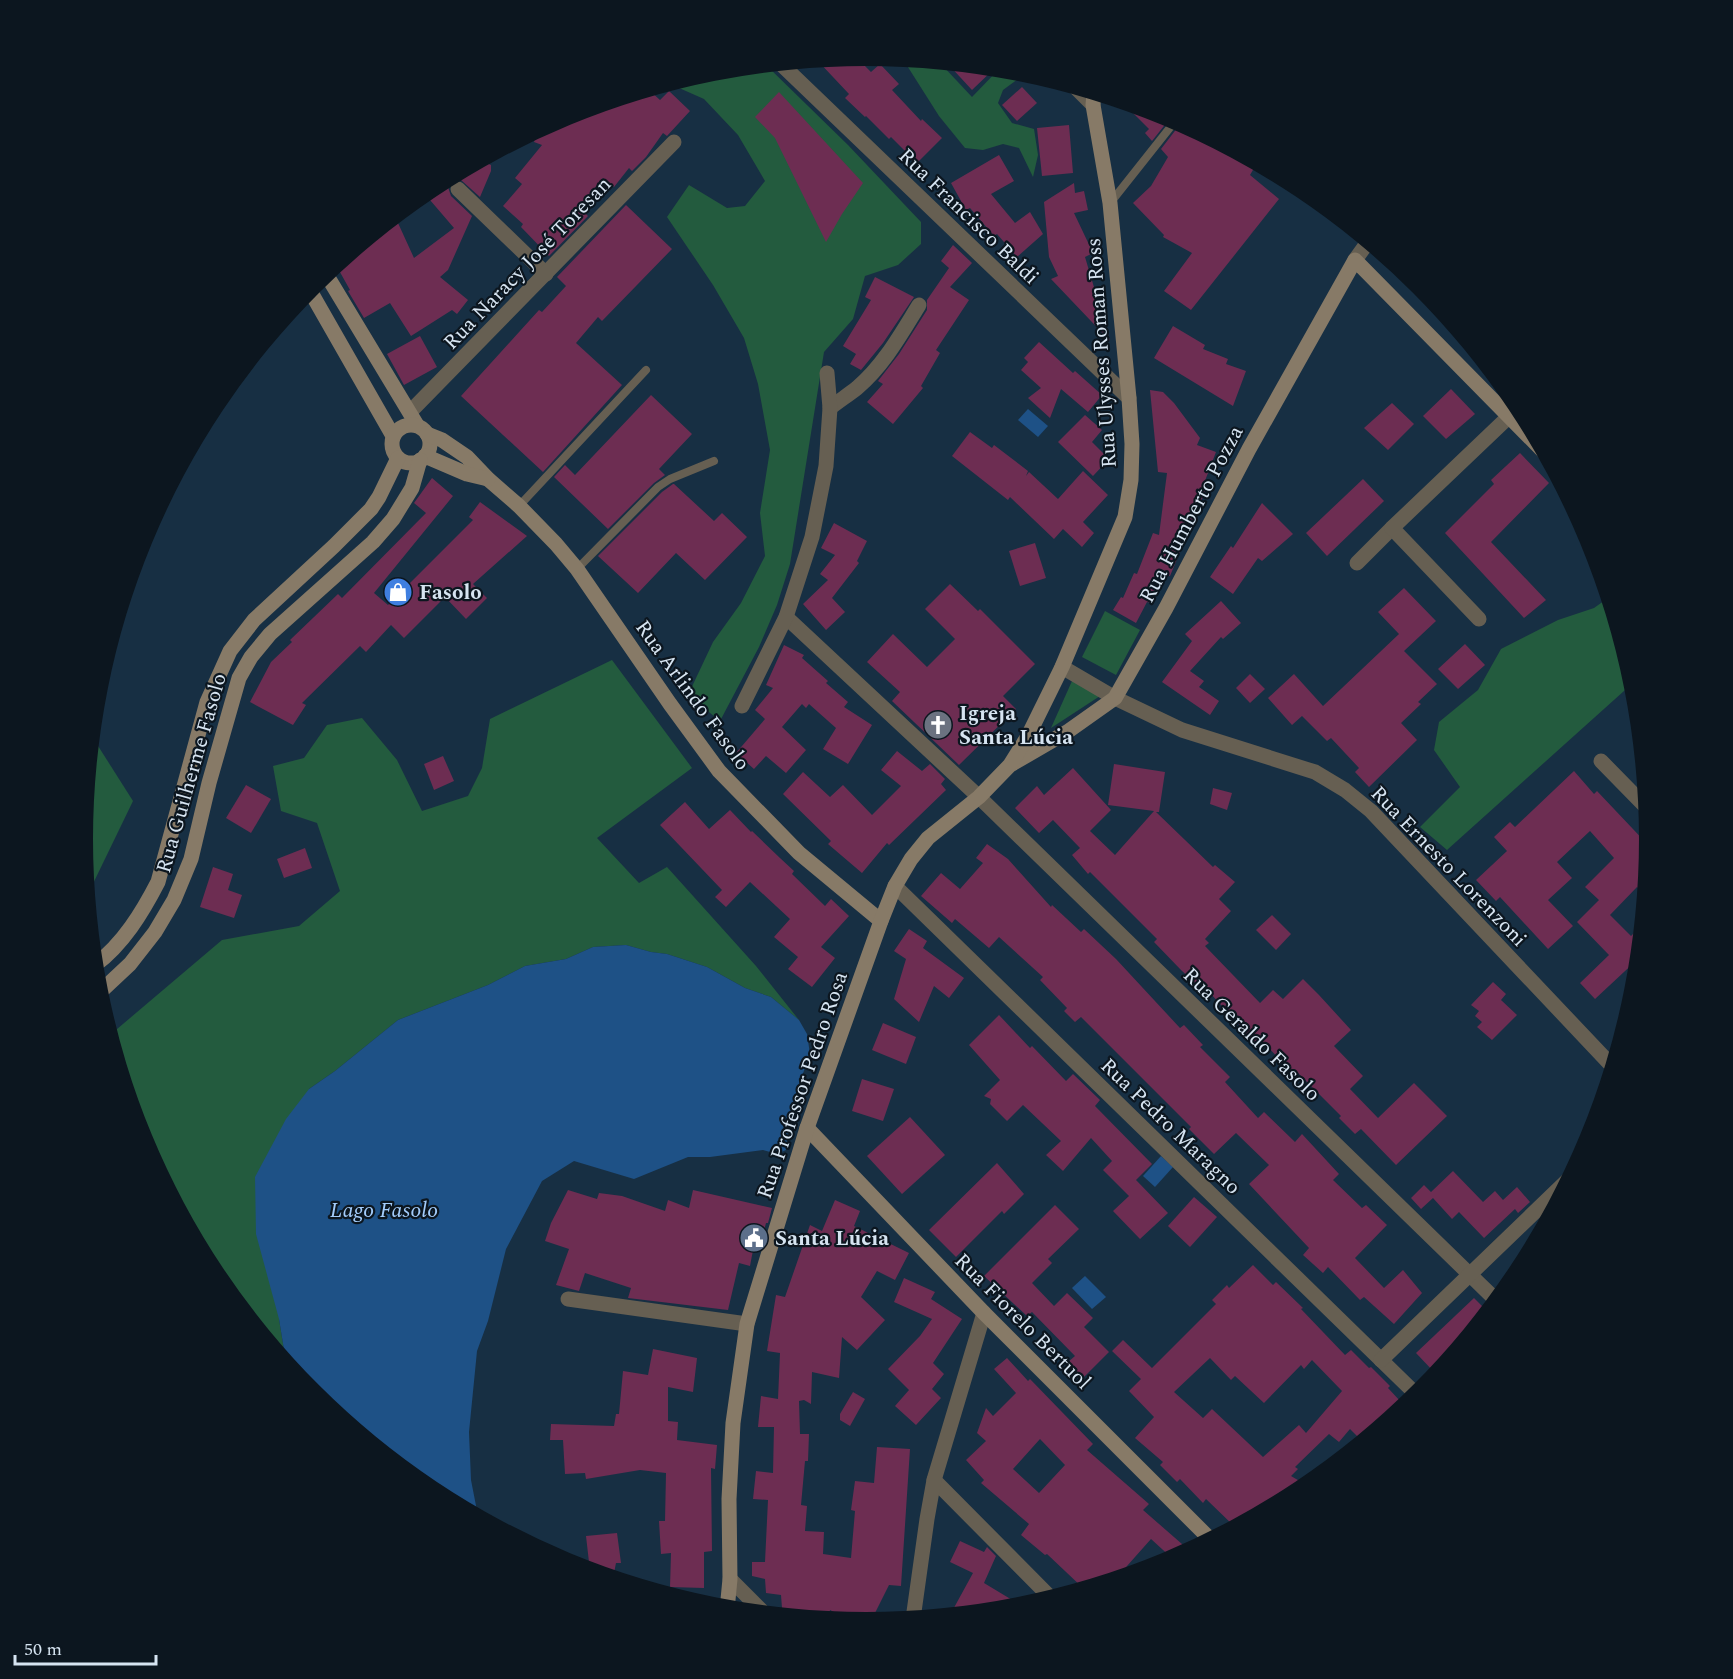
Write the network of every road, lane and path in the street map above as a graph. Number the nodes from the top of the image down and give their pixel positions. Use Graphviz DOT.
graph roads {
  1 [pos="788,71"];
  2 [pos="1094,101"];
  3 [pos="1170,128"];
  4 [pos="674,142"];
  5 [pos="458,189"];
  6 [pos="1110,203"];
  7 [pos="1364,248"];
  8 [pos="1355,260"];
  9 [pos="546,274"];
  10 [pos="331,282"];
  11 [pos="315,299"];
  12 [pos="919,305"];
  13 [pos="646,370"];
  14 [pos="827,373"];
  15 [pos="1129,398"];
  16 [pos="1501,398"];
  17 [pos="830,408"];
  18 [pos="1512,414"];
  19 [pos="418,424"];
  20 [pos="393,436"];
  21 [pos="398,458"];
  22 [pos="422,458"];
  23 [pos="714,461"];
  24 [pos="488,479"];
  25 [pos="519,506"];
  26 [pos="1392,528"];
  27 [pos="1357,563"];
  28 [pos="577,569"];
  29 [pos="786,617"];
  30 [pos="1479,619"];
  31 [pos="1062,667"];
  32 [pos="1115,698"];
  33 [pos="742,706"];
  34 [pos="1601,761"];
  35 [pos="1010,765"];
  36 [pos="979,797"];
  37 [pos="1638,800"];
  38 [pos="895,886"];
  39 [pos="881,921"];
  40 [pos="103,957"];
  41 [pos="107,985"];
  42 [pos="1607,1061"];
  43 [pos="807,1128"];
  44 [pos="1554,1193"];
  45 [pos="1469,1274"];
  46 [pos="1491,1295"];
  47 [pos="568,1299"];
  48 [pos="984,1313"];
  49 [pos="747,1324"];
  50 [pos="1381,1360"];
  51 [pos="1410,1389"];
  52 [pos="934,1480"];
  53 [pos="1206,1535"];
  54 [pos="730,1579"];
  55 [pos="1045,1592"];
  56 [pos="728,1600"];
  57 [pos="755,1604"];
  58 [pos="914,1611"];
  1 -- 15 [label="street, Rua Francisco Baldi"];
  2 -- 6 [label="main road, Rua Ulysses Roman Ross"];
  3 -- 6 [label="lane"];
  4 -- 9 [label="street, Rua Naracy José Toresan"];
  5 -- 9 [label="street"];
  6 -- 15 [label="main road, Rua Ulysses Roman Ross"];
  7 -- 8 [label="street, Rua Humberto Pozza"];
  8 -- 16 [label="main road"];
  8 -- 32 [label="main road, Rua Humberto Pozza"];
  9 -- 19 [label="street, Rua Naracy José Toresan"];
  10 -- 19 [label="main road"];
  11 -- 20 [label="main road"];
  12 -- 17 [label="street"];
  13 -- 25 [label="lane"];
  14 -- 17 [label="street"];
  15 -- 31 [label="main road, Rua Ulysses Roman Ross"];
  17 -- 29 [label="street"];
  18 -- 26 [label="street"];
  19 -- 20 [label="main road"];
  19 -- 22 [label="main road"];
  19 -- 24 [label="main road, Rua Arlindo Fasolo"];
  20 -- 21 [label="main road"];
  21 -- 22 [label="main road"];
  21 -- 40 [label="main road, Rua Guilherme Fasolo"];
  22 -- 24 [label="main road"];
  22 -- 41 [label="main road, Rua Guilherme Fasolo"];
  23 -- 28 [label="lane"];
  24 -- 25 [label="main road, Rua Arlindo Fasolo"];
  25 -- 28 [label="main road, Rua Arlindo Fasolo"];
  26 -- 27 [label="street"];
  26 -- 30 [label="street"];
  28 -- 39 [label="main road, Rua Arlindo Fasolo"];
  29 -- 33 [label="street"];
  29 -- 36 [label="street, Rua Geraldo Fasolo"];
  31 -- 32 [label="street, Rua Ernesto Lorenzoni"];
  31 -- 35 [label="main road, Rua Ulysses Roman Ross"];
  32 -- 35 [label="main road, Rua Humberto Pozza"];
  32 -- 42 [label="street, Rua Ernesto Lorenzoni"];
  34 -- 37 [label="street"];
  35 -- 36 [label="main road, Rua Professor Pedro Rosa"];
  36 -- 38 [label="main road, Rua Professor Pedro Rosa"];
  36 -- 45 [label="street, Rua Geraldo Fasolo"];
  38 -- 39 [label="main road, Rua Professor Pedro Rosa"];
  38 -- 50 [label="street, Rua Pedro Maragno"];
  39 -- 43 [label="main road, Rua Professor Pedro Rosa"];
  43 -- 48 [label="main road, Rua Fiorelo Bertuol"];
  43 -- 49 [label="main road, Rua Professor Pedro Rosa"];
  44 -- 45 [label="street"];
  45 -- 46 [label="street, Rua Geraldo Fasolo"];
  45 -- 50 [label="street"];
  47 -- 49 [label="street"];
  48 -- 52 [label="street"];
  48 -- 53 [label="main road, Rua Fiorelo Bertuol"];
  49 -- 54 [label="main road, Rua Professor Pedro Rosa"];
  50 -- 51 [label="street, Rua Pedro Maragno"];
  52 -- 55 [label="street"];
  52 -- 58 [label="street"];
  54 -- 56 [label="main road, Rua Professor Pedro Rosa"];
  54 -- 57 [label="street"];
}
